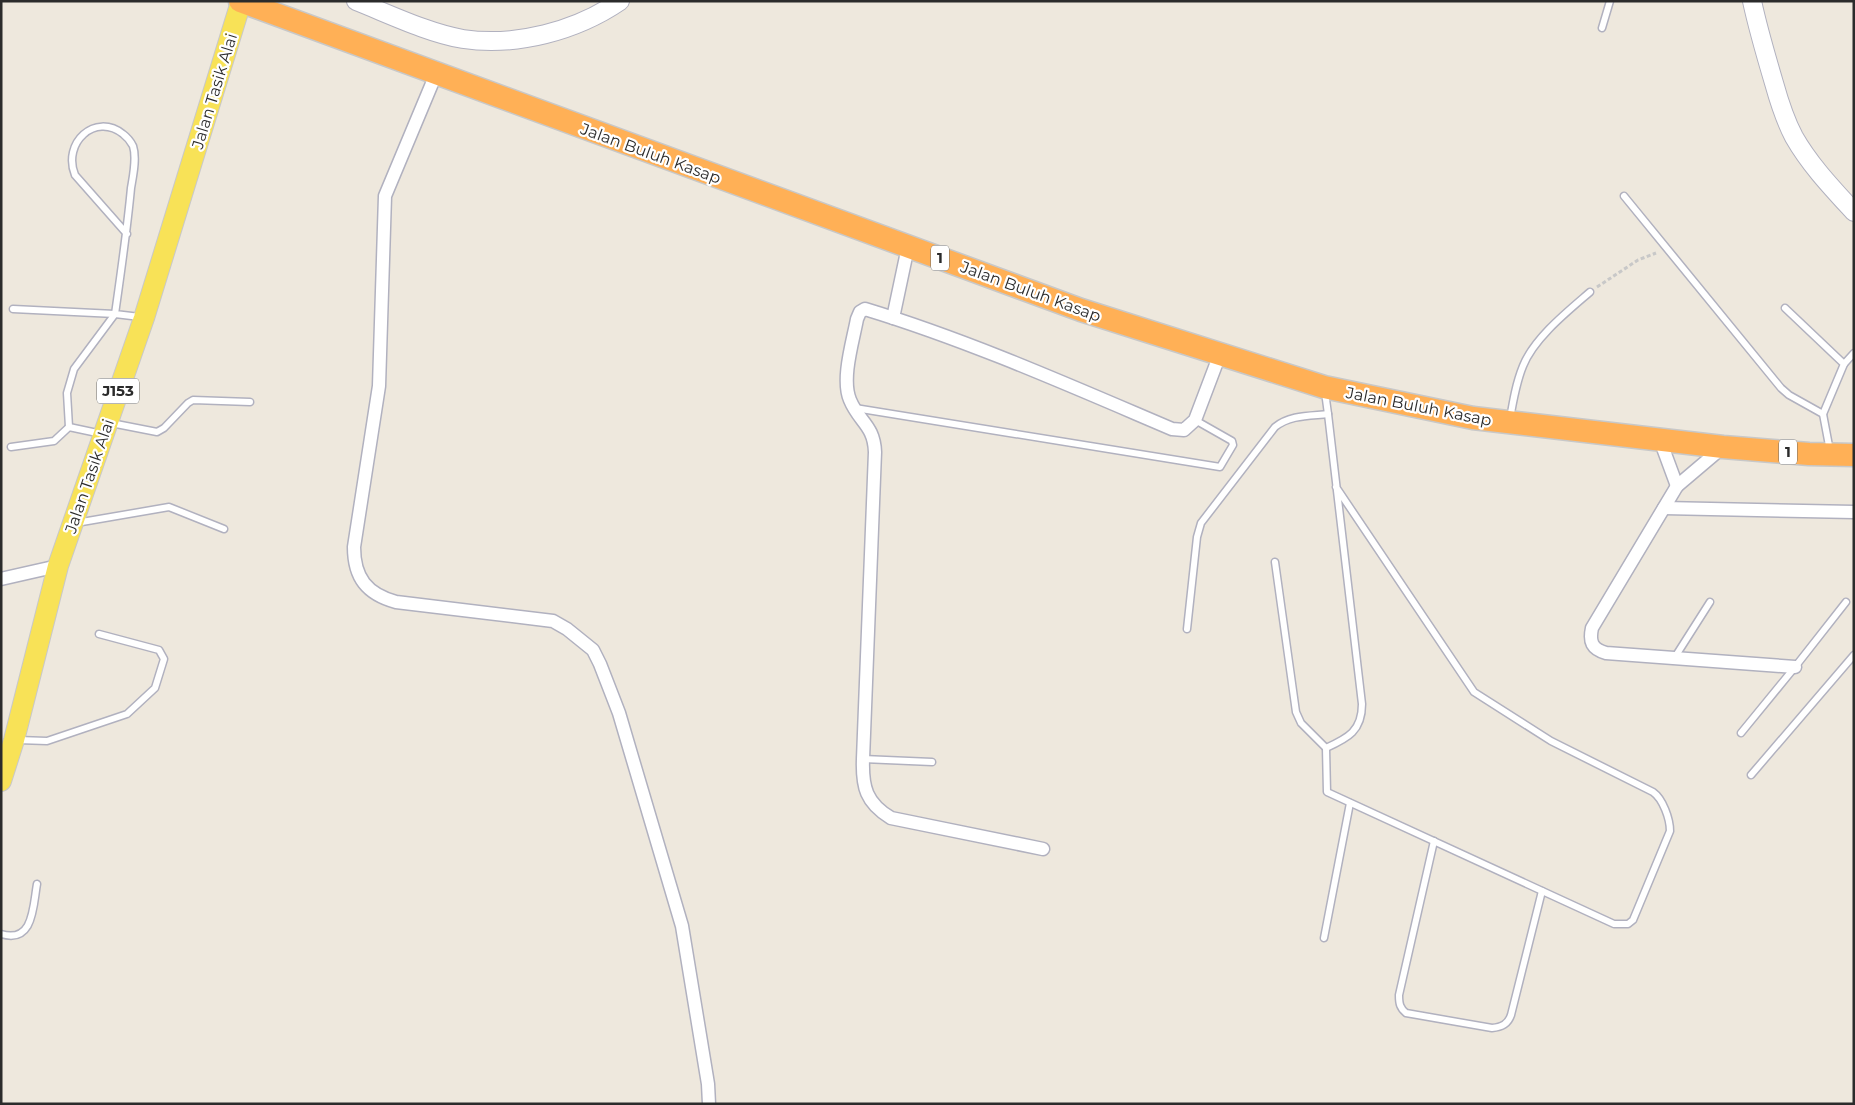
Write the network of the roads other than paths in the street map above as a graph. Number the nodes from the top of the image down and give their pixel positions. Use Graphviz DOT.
graph roads {
  1 [pos="356,1"];
  2 [pos="620,1"];
  3 [pos="1610,1"];
  4 [pos="1752,1"];
  5 [pos="240,2"];
  6 [pos="1602,28"];
  7 [pos="436,74"];
  8 [pos="1624,196"];
  9 [pos="1854,212"];
  10 [pos="127,234"];
  11 [pos="908,247"];
  12 [pos="1590,292"];
  13 [pos="13,308"];
  14 [pos="1785,308"];
  15 [pos="115,314"];
  16 [pos="144,318"];
  17 [pos="893,318"];
  18 [pos="1854,352"];
  19 [pos="1220,354"];
  20 [pos="1844,364"];
  21 [pos="1324,387"];
  22 [pos="250,402"];
  23 [pos="854,408"];
  24 [pos="1328,414"];
  25 [pos="1823,414"];
  26 [pos="1195,420"];
  27 [pos="1509,422"];
  28 [pos="69,427"];
  29 [pos="105,428"];
  30 [pos="1660,440"];
  31 [pos="11,447"];
  32 [pos="1723,447"];
  33 [pos="1831,454"];
  34 [pos="1854,455"];
  35 [pos="1677,486"];
  36 [pos="1336,487"];
  37 [pos="1664,508"];
  38 [pos="1854,512"];
  39 [pos="72,524"];
  40 [pos="224,529"];
  41 [pos="1275,562"];
  42 [pos="58,566"];
  43 [pos="1,579"];
  44 [pos="1710,602"];
  45 [pos="1846,602"];
  46 [pos="1187,629"];
  47 [pos="99,634"];
  48 [pos="1854,655"];
  49 [pos="1674,658"];
  50 [pos="1795,668"];
  51 [pos="1741,733"];
  52 [pos="14,740"];
  53 [pos="1326,748"];
  54 [pos="863,759"];
  55 [pos="932,762"];
  56 [pos="1751,775"];
  57 [pos="1,781"];
  58 [pos="1350,802"];
  59 [pos="1434,841"];
  60 [pos="1043,849"];
  61 [pos="37,884"];
  62 [pos="1542,891"];
  63 [pos="1,934"];
  64 [pos="1324,938"];
  65 [pos="709,1104"];
  1 -- 2 [label="street"];
  3 -- 6 [label="lane"];
  4 -- 9 [label="street"];
  5 -- 7 [label="highway, Jalan Buluh Kasap / 1"];
  5 -- 16 [label="main road, Jalan Tasik Alai / J153"];
  7 -- 11 [label="highway, Jalan Buluh Kasap / 1"];
  7 -- 65 [label="street"];
  8 -- 25 [label="lane"];
  10 -- 10 [label="lane"];
  10 -- 15 [label="lane"];
  11 -- 17 [label="street"];
  11 -- 19 [label="highway, Jalan Buluh Kasap / 1"];
  12 -- 27 [label="lane"];
  13 -- 15 [label="lane"];
  14 -- 20 [label="lane"];
  15 -- 16 [label="lane"];
  15 -- 28 [label="lane"];
  16 -- 29 [label="main road, Jalan Tasik Alai / J153"];
  17 -- 23 [label="street"];
  17 -- 26 [label="street"];
  18 -- 20 [label="lane"];
  19 -- 21 [label="highway, Jalan Buluh Kasap / 1"];
  19 -- 26 [label="street"];
  20 -- 25 [label="lane"];
  21 -- 24 [label="lane"];
  21 -- 27 [label="highway, Jalan Buluh Kasap / 1"];
  22 -- 29 [label="lane"];
  23 -- 26 [label="lane"];
  23 -- 54 [label="street"];
  24 -- 36 [label="lane"];
  24 -- 46 [label="lane"];
  25 -- 33 [label="lane"];
  27 -- 30 [label="highway, Jalan Buluh Kasap / 1"];
  28 -- 29 [label="lane"];
  28 -- 31 [label="lane"];
  29 -- 39 [label="main road, Jalan Tasik Alai / J153"];
  30 -- 32 [label="highway, Jalan Buluh Kasap / 1"];
  30 -- 35 [label="street"];
  32 -- 33 [label="highway, Jalan Buluh Kasap / 1"];
  32 -- 35 [label="street"];
  33 -- 34 [label="highway, Jalan Buluh Kasap / 1"];
  35 -- 37 [label="street"];
  36 -- 53 [label="lane"];
  36 -- 62 [label="lane"];
  37 -- 38 [label="street"];
  37 -- 49 [label="street"];
  39 -- 40 [label="lane"];
  39 -- 42 [label="main road, Jalan Tasik Alai / J153"];
  41 -- 53 [label="lane"];
  42 -- 43 [label="street"];
  42 -- 52 [label="main road, Jalan Tasik Alai / J153"];
  44 -- 49 [label="lane"];
  45 -- 50 [label="lane"];
  47 -- 52 [label="lane"];
  48 -- 56 [label="lane"];
  49 -- 50 [label="street"];
  50 -- 51 [label="lane"];
  52 -- 57 [label="main road, Jalan Tasik Alai / J153"];
  53 -- 58 [label="lane"];
  54 -- 55 [label="lane"];
  54 -- 60 [label="street"];
  58 -- 59 [label="lane"];
  58 -- 64 [label="lane"];
  59 -- 62 [label="lane"];
  59 -- 62 [label="lane"];
  61 -- 63 [label="lane"];
}
